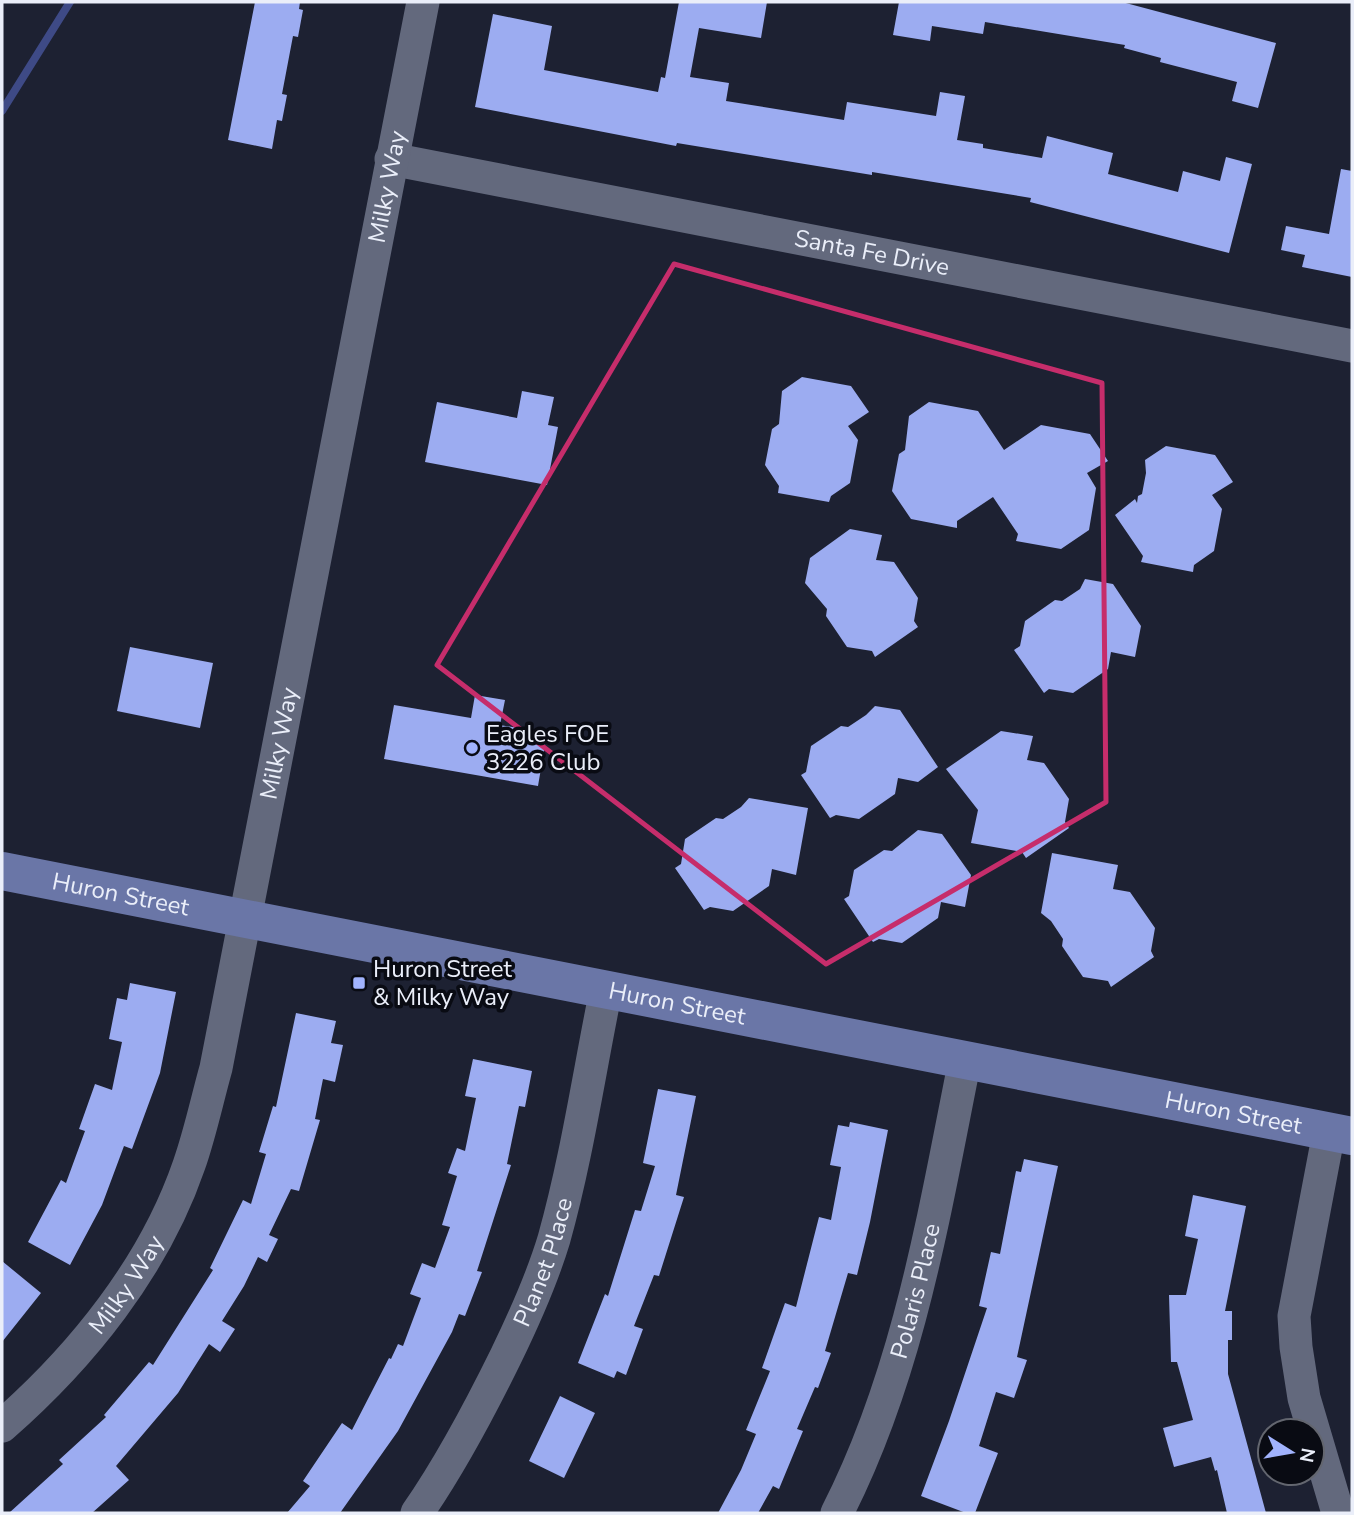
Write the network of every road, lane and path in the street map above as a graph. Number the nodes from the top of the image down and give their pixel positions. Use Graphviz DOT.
graph roads {
  1 [pos="423,2"];
  2 [pos="391,159"];
  3 [pos="1352,346"];
  4 [pos="2,871"];
  5 [pos="245,919"];
  6 [pos="606,990"];
  7 [pos="965,1060"];
  8 [pos="1340,1134"];
  9 [pos="2,1426"];
  10 [pos="417,1513"];
  11 [pos="837,1513"];
  12 [pos="1338,1513"];
  1 -- 2 [label="street, Milky Way"];
  2 -- 3 [label="street, Santa Fe Drive"];
  2 -- 5 [label="street, Milky Way"];
  4 -- 5 [label="main road, Huron Street"];
  5 -- 6 [label="main road, Huron Street"];
  5 -- 9 [label="street, Milky Way"];
  6 -- 7 [label="main road, Huron Street"];
  6 -- 10 [label="street, Planet Place"];
  7 -- 8 [label="main road, Huron Street"];
  7 -- 11 [label="street, Polaris Place"];
  8 -- 12 [label="street"];
}
